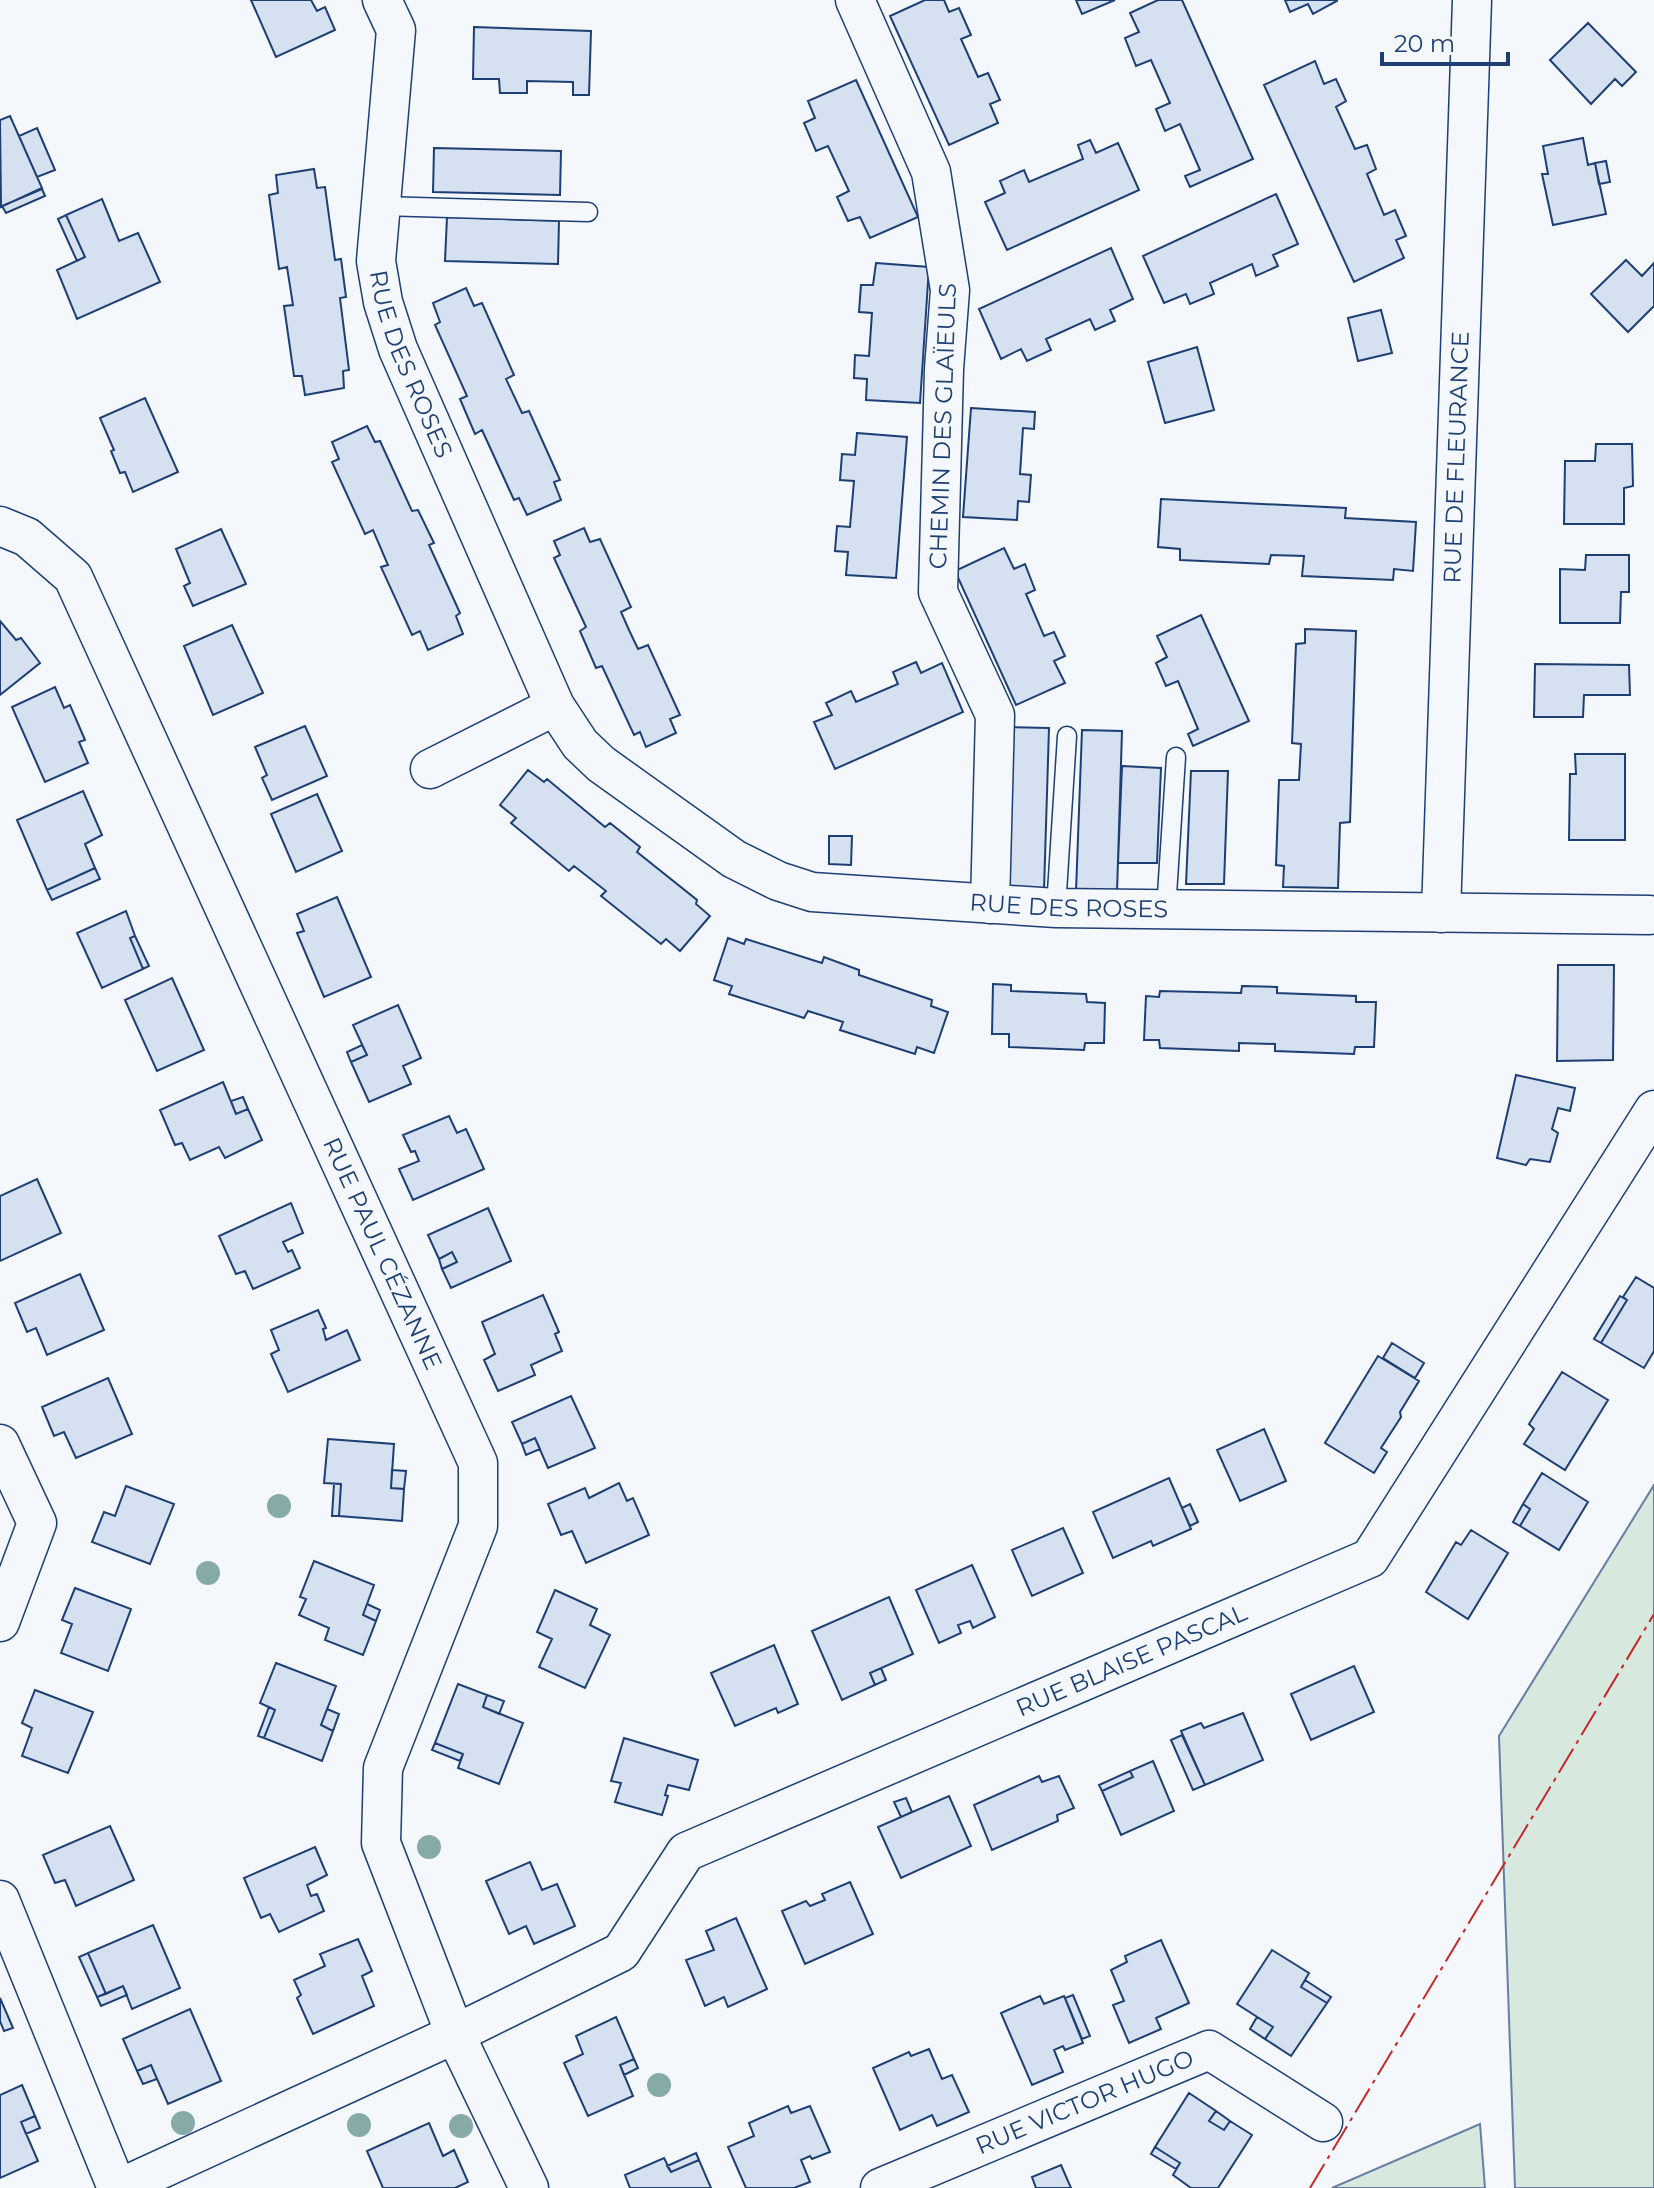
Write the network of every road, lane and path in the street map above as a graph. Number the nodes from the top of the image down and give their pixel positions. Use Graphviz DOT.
graph roads {
  1 [pos="382,0"];
  2 [pos="855,0"];
  3 [pos="1472,0"];
  4 [pos="381,206"];
  5 [pos="588,212"];
  6 [pos="0,526"];
  7 [pos="555,706"];
  8 [pos="1067,736"];
  9 [pos="1176,757"];
  10 [pos="430,769"];
  11 [pos="990,904"];
  12 [pos="1056,908"];
  13 [pos="1166,910"];
  14 [pos="1441,913"];
  15 [pos="1653,914"];
  16 [pos="1654,1110"];
  17 [pos="0,1444"];
  18 [pos="0,1622"];
  19 [pos="0,1900"];
  20 [pos="455,2034"];
  21 [pos="1323,2122"];
  22 [pos="118,2188"];
  23 [pos="529,2188"];
  24 [pos="880,2188"];
  1 -- 4 [label="street, RUE DES ROSES"];
  2 -- 11 [label="street, CHEMIN DES GLAÏEULS"];
  3 -- 14 [label="street, RUE DE FLEURANCE"];
  4 -- 5 [label="lane"];
  4 -- 7 [label="street, RUE DES ROSES"];
  6 -- 20 [label="street, RUE PAUL CÉZANNE"];
  7 -- 10 [label="street"];
  7 -- 11 [label="street, RUE DES ROSES"];
  8 -- 12 [label="lane"];
  9 -- 13 [label="lane"];
  11 -- 12 [label="street, RUE DES ROSES"];
  12 -- 13 [label="street, RUE DES ROSES"];
  13 -- 14 [label="street, RUE DES ROSES"];
  14 -- 15 [label="street, RUE DES ROSES"];
  16 -- 20 [label="street, RUE BLAISE PASCAL"];
  17 -- 18 [label="street"];
  19 -- 22 [label="street"];
  20 -- 22 [label="street, RUE BLAISE PASCAL"];
  20 -- 23 [label="street"];
  21 -- 24 [label="street, RUE VICTOR HUGO"];
}
